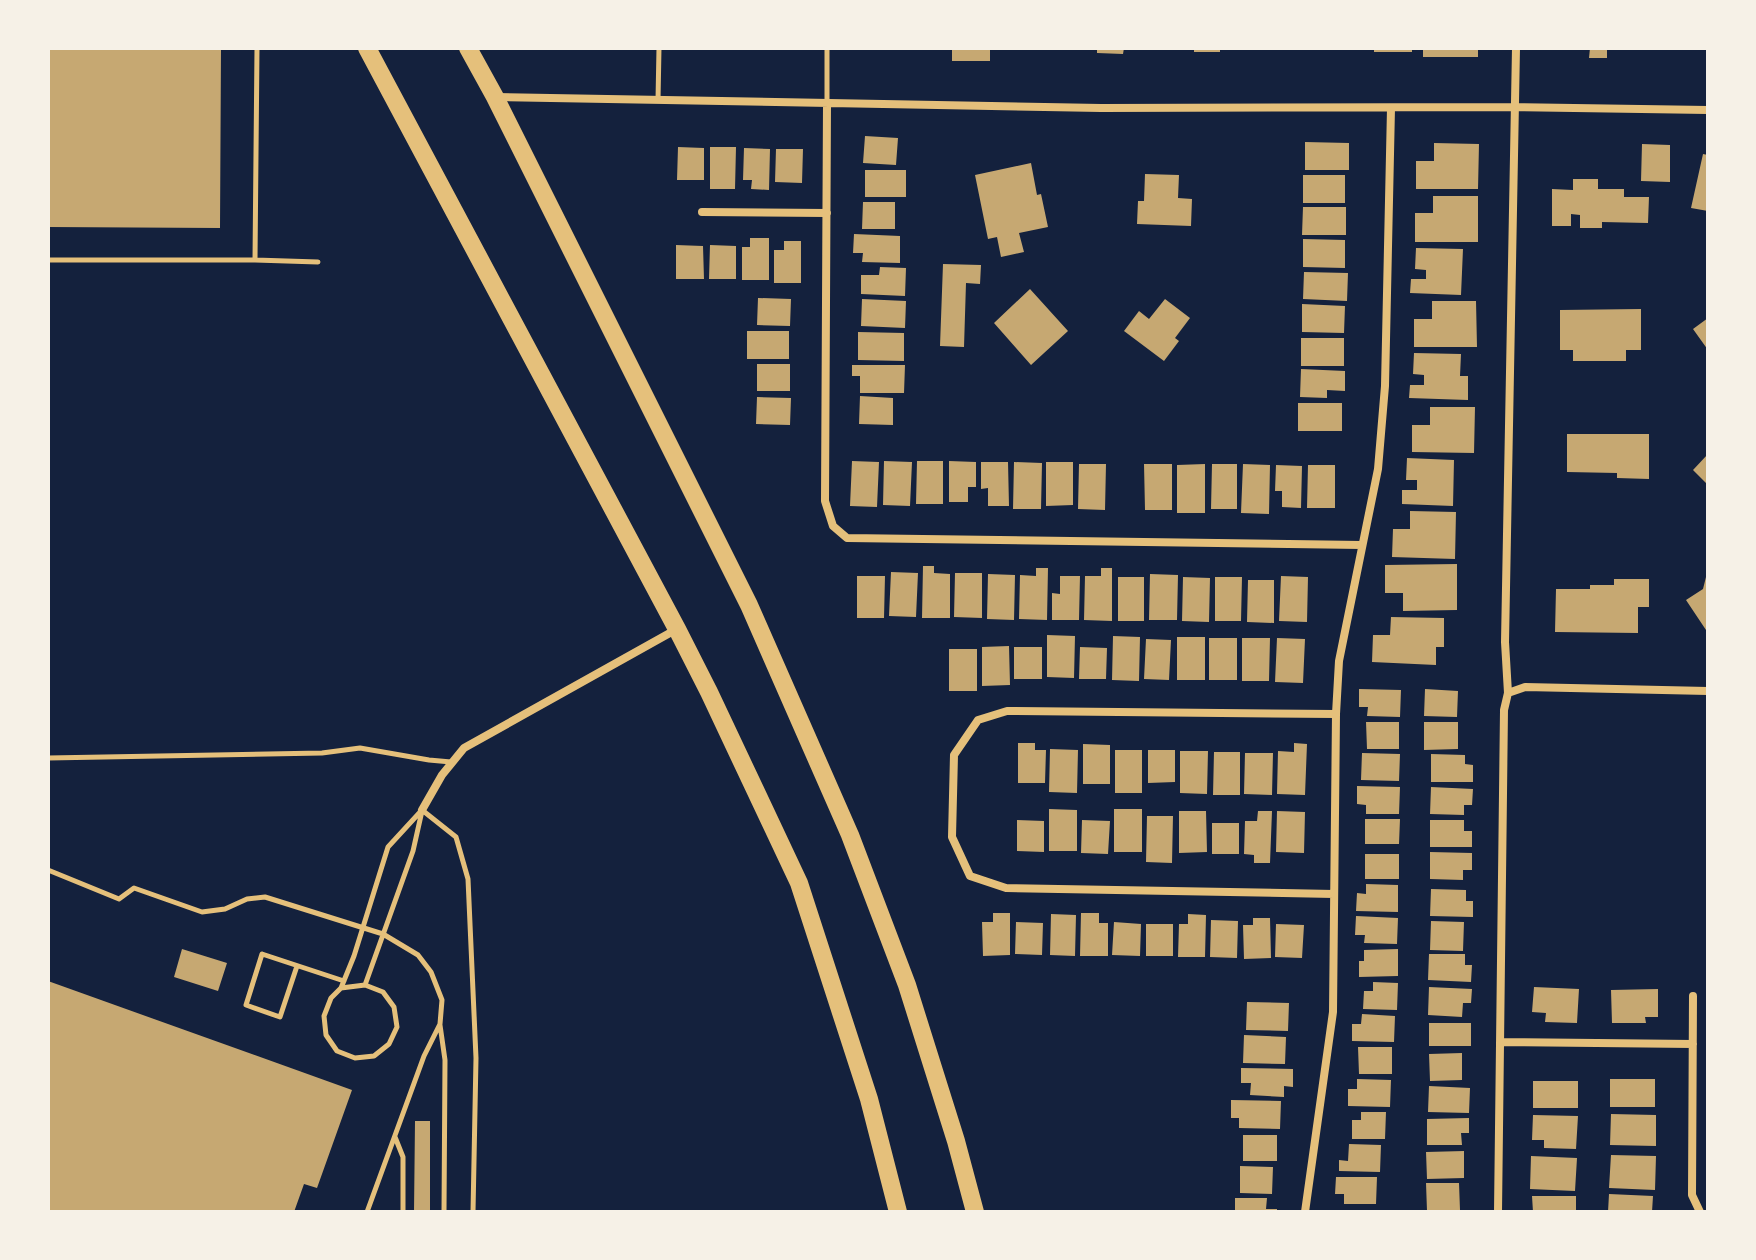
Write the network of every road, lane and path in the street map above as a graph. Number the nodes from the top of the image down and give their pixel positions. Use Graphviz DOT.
graph roads {
  1 [pos="257,48"];
  2 [pos="367,48"];
  3 [pos="468,48"];
  4 [pos="659,48"];
  5 [pos="827,48"];
  6 [pos="1516,48"];
  7 [pos="495,97"];
  8 [pos="658,101"];
  9 [pos="827,104"];
  10 [pos="1515,107"];
  11 [pos="1391,108"];
  12 [pos="1708,110"];
  13 [pos="702,212"];
  14 [pos="827,213"];
  15 [pos="48,260"];
  16 [pos="255,260"];
  17 [pos="318,262"];
  18 [pos="1362,545"];
  19 [pos="677,629"];
  20 [pos="1708,691"];
  21 [pos="1508,693"];
  22 [pos="1336,714"];
  23 [pos="48,758"];
  24 [pos="452,762"];
  25 [pos="422,810"];
  26 [pos="48,870"];
  27 [pos="1334,894"];
  28 [pos="363,928"];
  29 [pos="383,934"];
  30 [pos="297,966"];
  31 [pos="344,981"];
  32 [pos="365,985"];
  33 [pos="341,988"];
  34 [pos="1693,996"];
  35 [pos="440,1024"];
  36 [pos="1500,1042"];
  37 [pos="1693,1044"];
  38 [pos="395,1137"];
  39 [pos="367,1212"];
  40 [pos="403,1212"];
  41 [pos="444,1212"];
  42 [pos="473,1212"];
  43 [pos="898,1212"];
  44 [pos="975,1212"];
  45 [pos="1305,1212"];
  46 [pos="1498,1212"];
  47 [pos="1700,1212"];
  1 -- 16 [label="lane"];
  2 -- 19 [label="highway"];
  3 -- 7 [label="highway"];
  4 -- 8 [label="lane"];
  5 -- 9 [label="lane"];
  6 -- 10 [label="street"];
  7 -- 8 [label="street"];
  7 -- 44 [label="highway"];
  8 -- 9 [label="street"];
  9 -- 11 [label="street"];
  9 -- 14 [label="street"];
  10 -- 11 [label="street"];
  10 -- 12 [label="street"];
  10 -- 21 [label="street"];
  11 -- 18 [label="street"];
  13 -- 14 [label="street"];
  14 -- 18 [label="street"];
  15 -- 16 [label="lane"];
  16 -- 17 [label="lane"];
  18 -- 22 [label="street"];
  19 -- 24 [label="street"];
  19 -- 43 [label="highway"];
  20 -- 21 [label="street"];
  21 -- 36 [label="street"];
  22 -- 27 [label="street"];
  22 -- 27 [label="street"];
  23 -- 24 [label="lane"];
  24 -- 25 [label="street"];
  25 -- 28 [label="lane"];
  25 -- 29 [label="lane"];
  25 -- 42 [label="lane"];
  26 -- 28 [label="lane"];
  27 -- 45 [label="street"];
  28 -- 29 [label="lane"];
  28 -- 31 [label="lane"];
  29 -- 32 [label="lane"];
  29 -- 35 [label="lane"];
  30 -- 30 [label="lane"];
  30 -- 31 [label="lane"];
  31 -- 33 [label="lane"];
  32 -- 33 [label="lane"];
  32 -- 33 [label="lane"];
  34 -- 37 [label="street"];
  35 -- 38 [label="lane"];
  35 -- 41 [label="lane"];
  36 -- 37 [label="street"];
  36 -- 46 [label="street"];
  37 -- 47 [label="street"];
  38 -- 39 [label="lane"];
  38 -- 40 [label="lane"];
}
